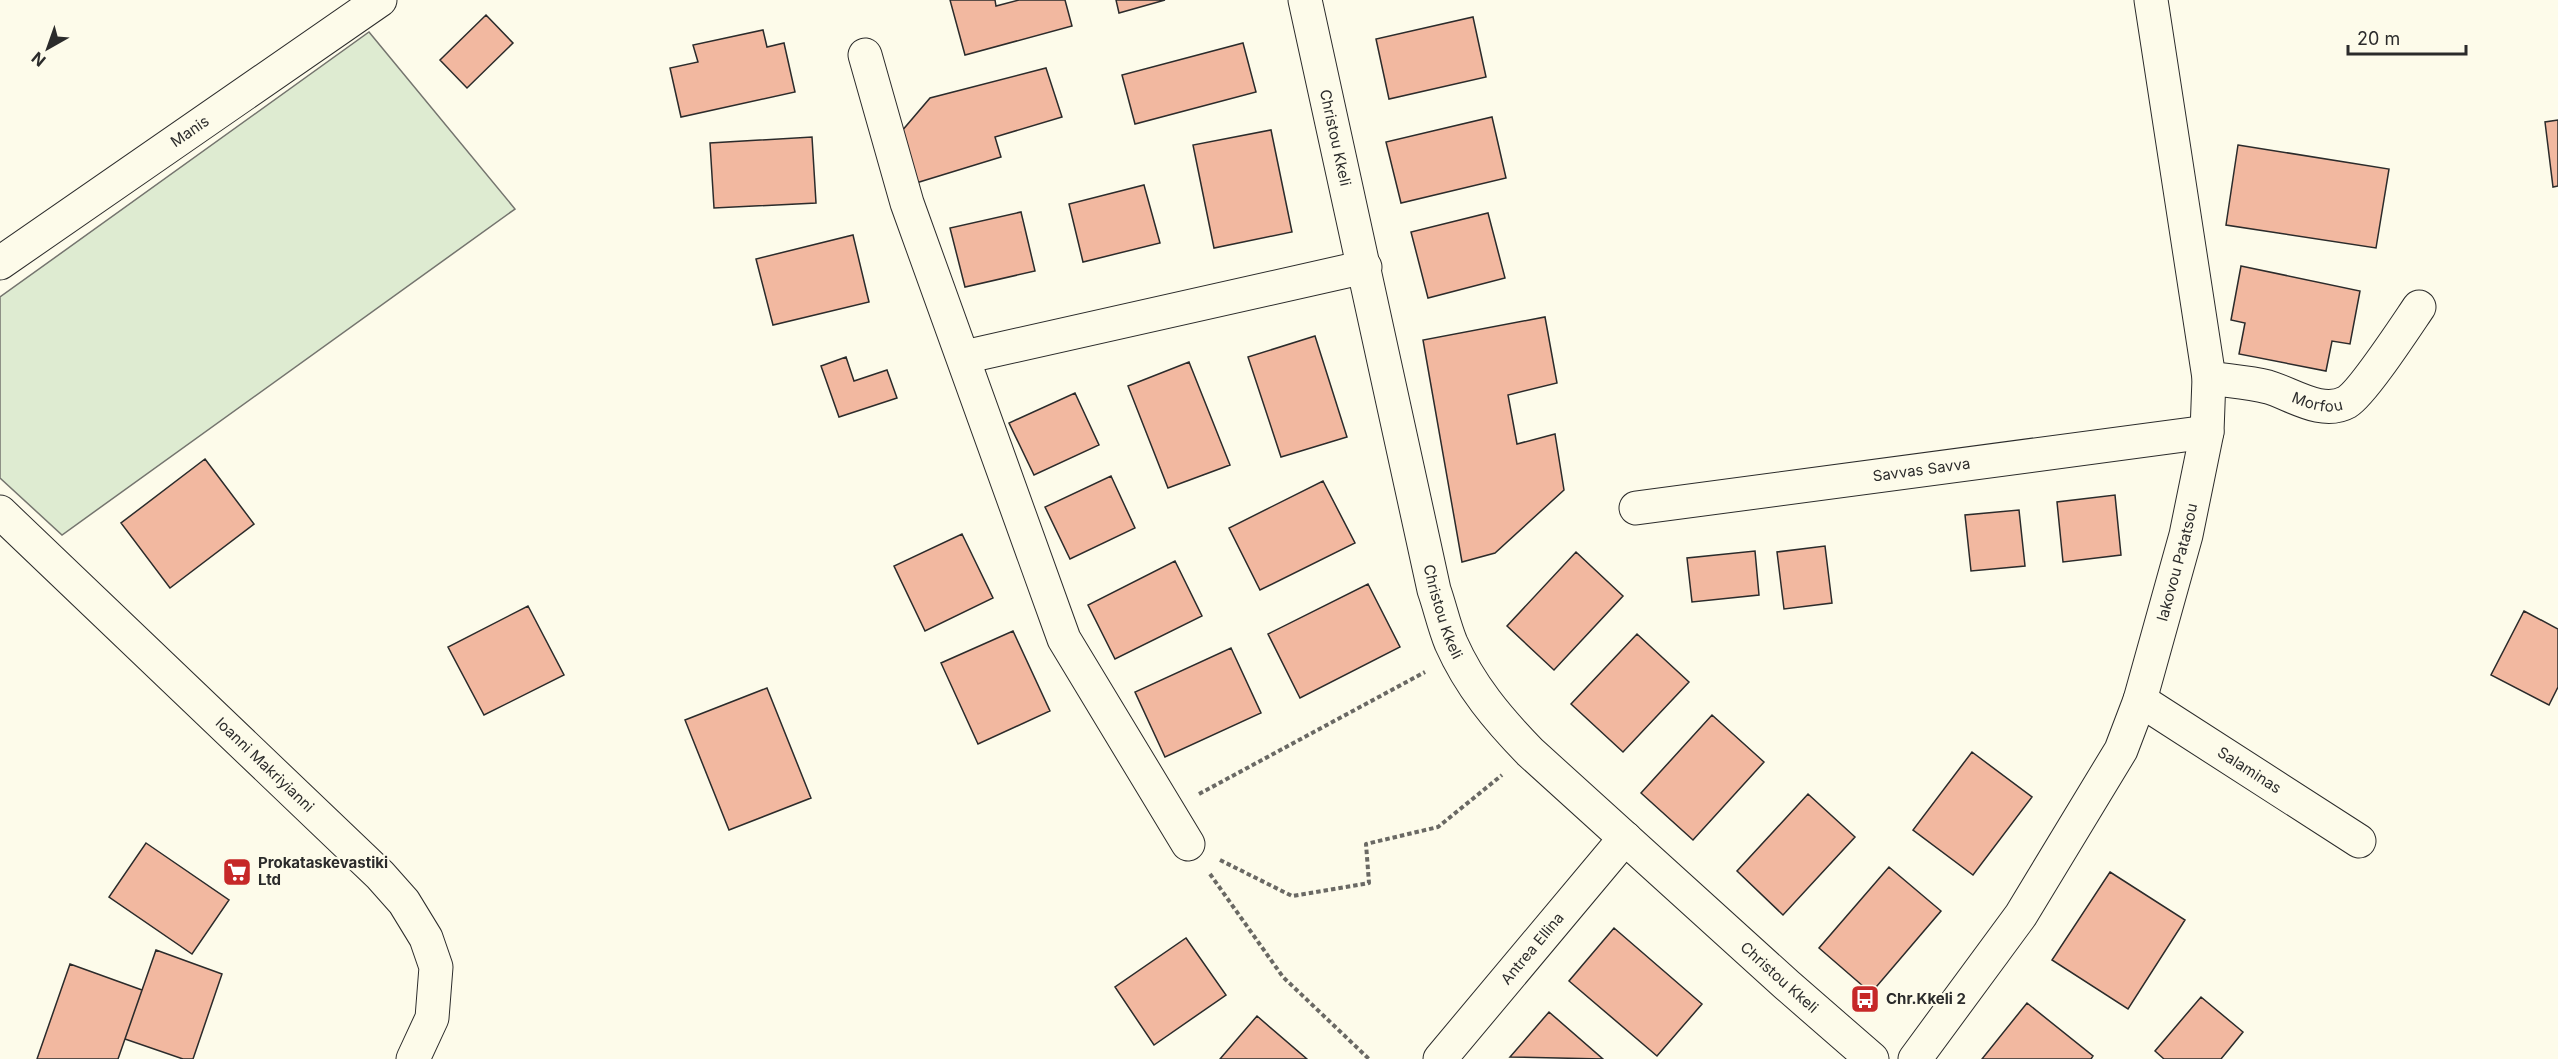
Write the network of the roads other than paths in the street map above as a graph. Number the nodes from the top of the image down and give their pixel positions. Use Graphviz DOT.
graph roads {
  1 [pos="381,0"];
  2 [pos="1305,0"];
  3 [pos="2151,0"];
  4 [pos="866,55"];
  5 [pos="0,263"];
  6 [pos="1365,267"];
  7 [pos="2419,307"];
  8 [pos="964,357"];
  9 [pos="2209,378"];
  10 [pos="2207,432"];
  11 [pos="1636,508"];
  12 [pos="0,512"];
  13 [pos="2140,700"];
  14 [pos="1625,838"];
  15 [pos="2359,841"];
  16 [pos="1188,844"];
  17 [pos="412,1059"];
  18 [pos="1440,1059"];
  19 [pos="1872,1059"];
  20 [pos="1914,1059"];
  1 -- 5 [label="street, Manis"];
  2 -- 6 [label="street, Christou Kkeli"];
  3 -- 9 [label="street, Iakovou Patatsou"];
  4 -- 8 [label="street"];
  6 -- 8 [label="street"];
  6 -- 14 [label="street, Christou Kkeli"];
  7 -- 9 [label="street, Morfou"];
  8 -- 16 [label="street"];
  9 -- 10 [label="street, Iakovou Patatsou"];
  10 -- 11 [label="street, Savvas Savva"];
  10 -- 13 [label="street, Iakovou Patatsou"];
  12 -- 17 [label="street, Ioanni Makriyianni"];
  13 -- 15 [label="street, Salaminas"];
  13 -- 20 [label="street, Iakovou Patatsou"];
  14 -- 18 [label="street, Antrea Ellina"];
  14 -- 19 [label="street, Christou Kkeli"];
}
